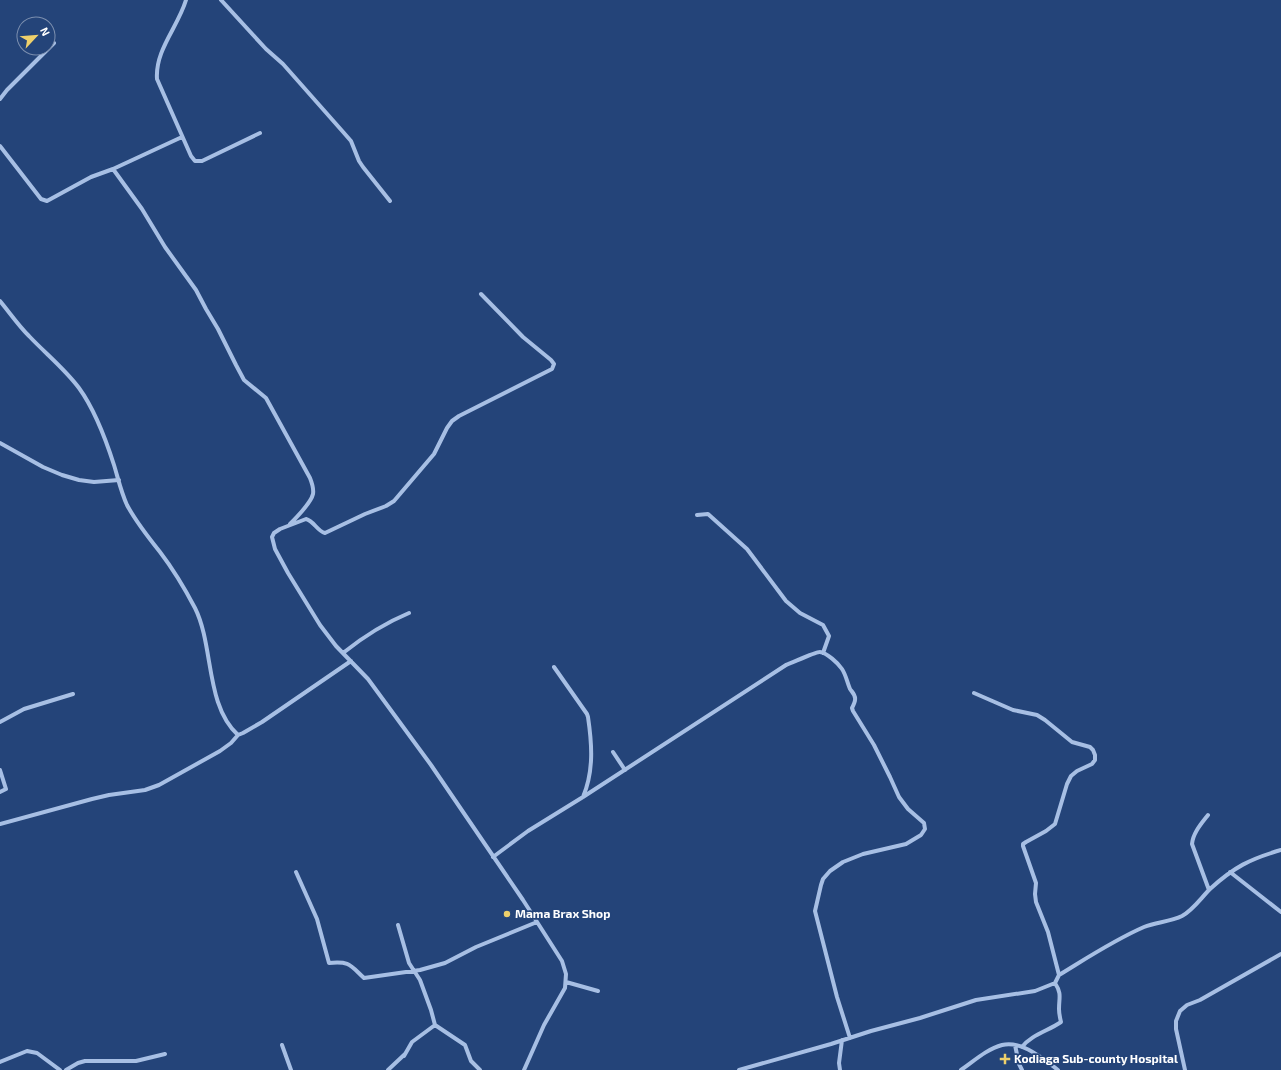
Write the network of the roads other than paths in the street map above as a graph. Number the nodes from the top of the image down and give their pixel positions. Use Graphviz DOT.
graph roads {
  1 [pos="186,0"];
  2 [pos="221,0"];
  3 [pos="41,56"];
  4 [pos="0,100"];
  5 [pos="260,133"];
  6 [pos="182,137"];
  7 [pos="0,146"];
  8 [pos="112,169"];
  9 [pos="390,201"];
  10 [pos="481,294"];
  11 [pos="0,301"];
  12 [pos="0,443"];
  13 [pos="118,480"];
  14 [pos="697,515"];
  15 [pos="290,525"];
  16 [pos="409,613"];
  17 [pos="343,653"];
  18 [pos="823,653"];
  19 [pos="351,661"];
  20 [pos="554,667"];
  21 [pos="974,693"];
  22 [pos="73,694"];
  23 [pos="0,722"];
  24 [pos="238,735"];
  25 [pos="613,752"];
  26 [pos="0,770"];
  27 [pos="625,770"];
  28 [pos="0,792"];
  29 [pos="583,797"];
  30 [pos="1208,815"];
  31 [pos="0,824"];
  32 [pos="1281,850"];
  33 [pos="493,857"];
  34 [pos="296,872"];
  35 [pos="1230,872"];
  36 [pos="1209,890"];
  37 [pos="1281,912"];
  38 [pos="537,922"];
  39 [pos="398,925"];
  40 [pos="1281,954"];
  41 [pos="414,971"];
  42 [pos="1059,975"];
  43 [pos="566,982"];
  44 [pos="1055,983"];
  45 [pos="598,990"];
  46 [pos="435,1025"];
  47 [pos="850,1038"];
  48 [pos="842,1040"];
  49 [pos="282,1045"];
  50 [pos="1015,1046"];
  51 [pos="1022,1047"];
  52 [pos="411,1049"];
  53 [pos="165,1054"];
  54 [pos="404,1056"];
  55 [pos="0,1062"];
  56 [pos="60,1070"];
  57 [pos="66,1070"];
  58 [pos="291,1070"];
  59 [pos="388,1070"];
  60 [pos="480,1070"];
  61 [pos="524,1070"];
  62 [pos="739,1070"];
  63 [pos="840,1070"];
  64 [pos="961,1070"];
  65 [pos="1022,1070"];
  66 [pos="1058,1070"];
  67 [pos="1185,1070"];
  1 -- 6 [label="street"];
  2 -- 9 [label="street"];
  3 -- 4 [label="street"];
  5 -- 6 [label="street"];
  6 -- 8 [label="street"];
  7 -- 8 [label="street"];
  8 -- 15 [label="street"];
  10 -- 15 [label="street"];
  11 -- 13 [label="street"];
  12 -- 13 [label="street"];
  13 -- 24 [label="street"];
  14 -- 18 [label="street"];
  15 -- 17 [label="street"];
  16 -- 17 [label="street"];
  17 -- 19 [label="street"];
  18 -- 27 [label="street"];
  18 -- 47 [label="street"];
  19 -- 24 [label="street"];
  19 -- 33 [label="street"];
  20 -- 29 [label="street"];
  21 -- 42 [label="street"];
  22 -- 23 [label="street"];
  24 -- 31 [label="street"];
  25 -- 27 [label="street"];
  26 -- 28 [label="street"];
  27 -- 29 [label="street"];
  29 -- 33 [label="street"];
  30 -- 36 [label="street"];
  32 -- 35 [label="street"];
  33 -- 38 [label="street"];
  34 -- 41 [label="street"];
  35 -- 36 [label="street"];
  35 -- 37 [label="street"];
  36 -- 42 [label="street"];
  38 -- 41 [label="street"];
  38 -- 43 [label="street"];
  39 -- 41 [label="street"];
  40 -- 67 [label="street"];
  41 -- 46 [label="street"];
  42 -- 44 [label="street"];
  43 -- 45 [label="street"];
  43 -- 61 [label="street"];
  44 -- 47 [label="street"];
  44 -- 51 [label="street"];
  46 -- 54 [label="street"];
  46 -- 60 [label="street"];
  47 -- 48 [label="street"];
  48 -- 62 [label="street"];
  48 -- 63 [label="street"];
  49 -- 58 [label="street"];
  50 -- 51 [label="street"];
  50 -- 64 [label="street"];
  50 -- 65 [label="street"];
  51 -- 66 [label="street"];
  52 -- 54 [label="street"];
  53 -- 57 [label="street"];
  54 -- 59 [label="street"];
  55 -- 56 [label="street"];
}
